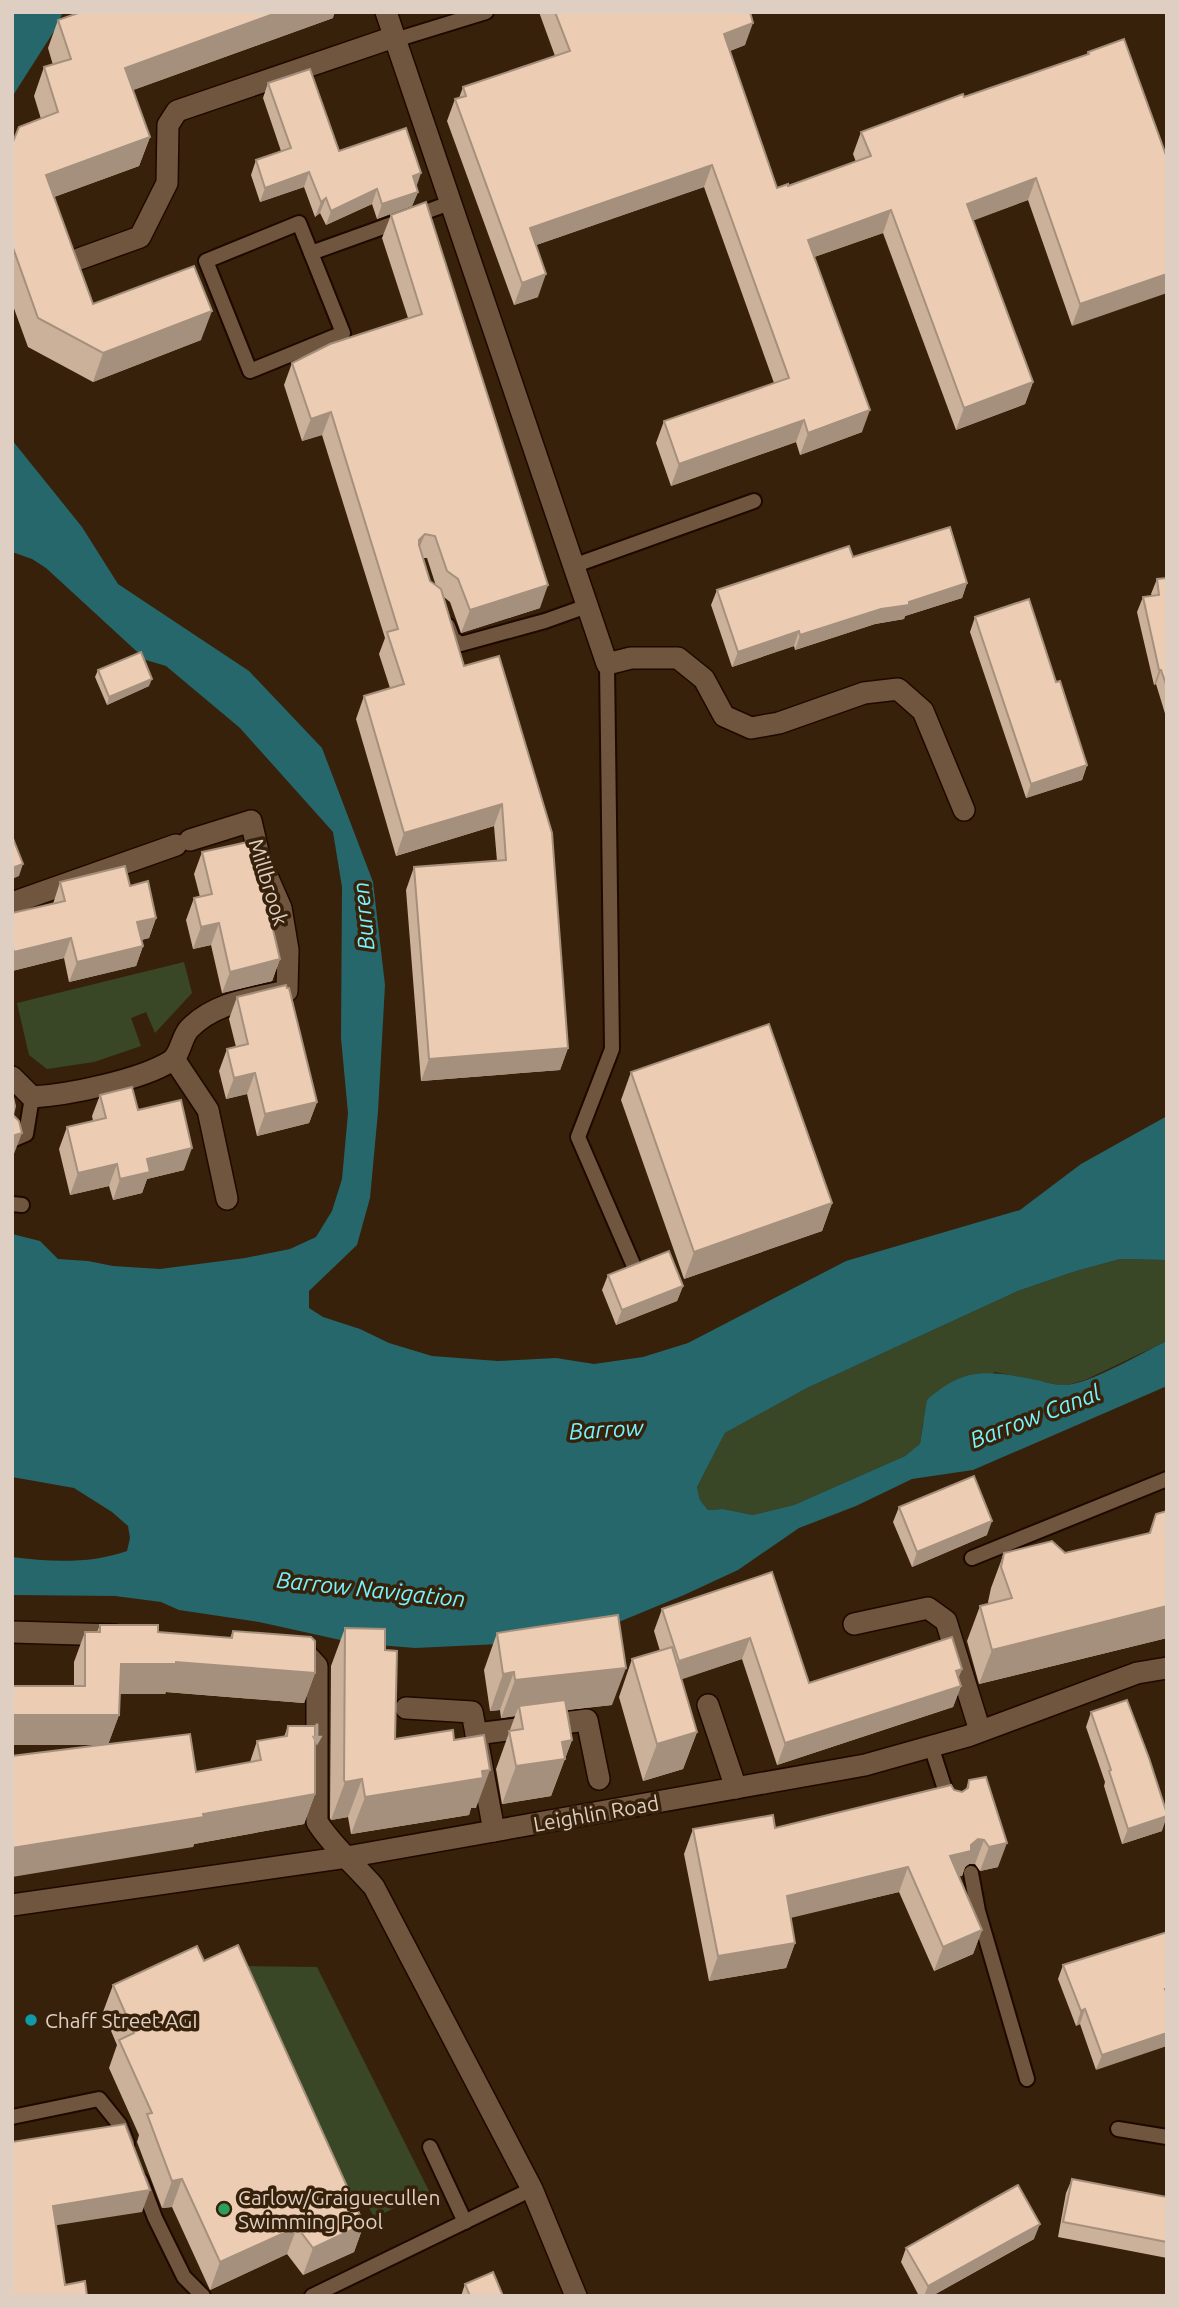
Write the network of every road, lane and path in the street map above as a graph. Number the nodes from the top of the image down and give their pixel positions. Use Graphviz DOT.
graph roads {
  1 [pos="386,12"];
  2 [pos="486,12"];
  3 [pos="395,39"];
  4 [pos="450,203"];
  5 [pos="311,253"];
  6 [pos="79,259"];
  7 [pos="754,501"];
  8 [pos="573,566"];
  9 [pos="587,606"];
  10 [pos="445,617"];
  11 [pos="607,664"];
  12 [pos="964,810"];
  13 [pos="12,903"];
  14 [pos="174,1059"];
  15 [pos="12,1077"];
  16 [pos="32,1097"];
  17 [pos="12,1140"];
  18 [pos="227,1199"];
  19 [pos="633,1264"];
  20 [pos="1167,1479"];
  21 [pos="972,1558"];
  22 [pos="854,1624"];
  23 [pos="12,1632"];
  24 [pos="141,1636"];
  25 [pos="270,1647"];
  26 [pos="1167,1668"];
  27 [pos="708,1705"];
  28 [pos="406,1708"];
  29 [pos="980,1731"];
  30 [pos="476,1734"];
  31 [pos="931,1746"];
  32 [pos="599,1779"];
  33 [pos="736,1788"];
  34 [pos="951,1807"];
  35 [pos="494,1831"];
  36 [pos="347,1857"];
  37 [pos="971,1873"];
  38 [pos="12,1905"];
  39 [pos="1027,2079"];
  40 [pos="12,2117"];
  41 [pos="1118,2129"];
  42 [pos="1167,2137"];
  43 [pos="430,2147"];
  44 [pos="531,2189"];
  45 [pos="465,2222"];
  46 [pos="203,2296"];
  47 [pos="312,2296"];
  48 [pos="576,2296"];
  1 -- 3 [label="street"];
  2 -- 3 [label="lane"];
  3 -- 4 [label="street"];
  3 -- 6 [label="street"];
  4 -- 5 [label="lane"];
  4 -- 8 [label="street"];
  5 -- 5 [label="lane"];
  7 -- 8 [label="lane"];
  8 -- 9 [label="street"];
  9 -- 10 [label="lane"];
  9 -- 11 [label="street"];
  11 -- 12 [label="street"];
  11 -- 19 [label="lane"];
  13 -- 14 [label="street, Millbrook"];
  14 -- 16 [label="street"];
  14 -- 18 [label="street"];
  15 -- 16 [label="street"];
  16 -- 17 [label="lane"];
  20 -- 21 [label="lane"];
  22 -- 29 [label="street"];
  23 -- 24 [label="street"];
  25 -- 36 [label="street, one-way"];
  26 -- 29 [label="street, Leighlin Road"];
  27 -- 33 [label="street"];
  28 -- 30 [label="street"];
  29 -- 31 [label="street, Leighlin Road"];
  30 -- 32 [label="street"];
  30 -- 35 [label="street"];
  31 -- 33 [label="street, Leighlin Road"];
  31 -- 34 [label="lane"];
  33 -- 35 [label="street, Leighlin Road"];
  35 -- 36 [label="street, Leighlin Road"];
  36 -- 38 [label="street, Leighlin Road"];
  36 -- 44 [label="street"];
  37 -- 39 [label="lane"];
  40 -- 46 [label="lane"];
  41 -- 42 [label="lane"];
  43 -- 45 [label="lane"];
  44 -- 45 [label="lane"];
  44 -- 48 [label="street"];
  45 -- 47 [label="lane"];
}
